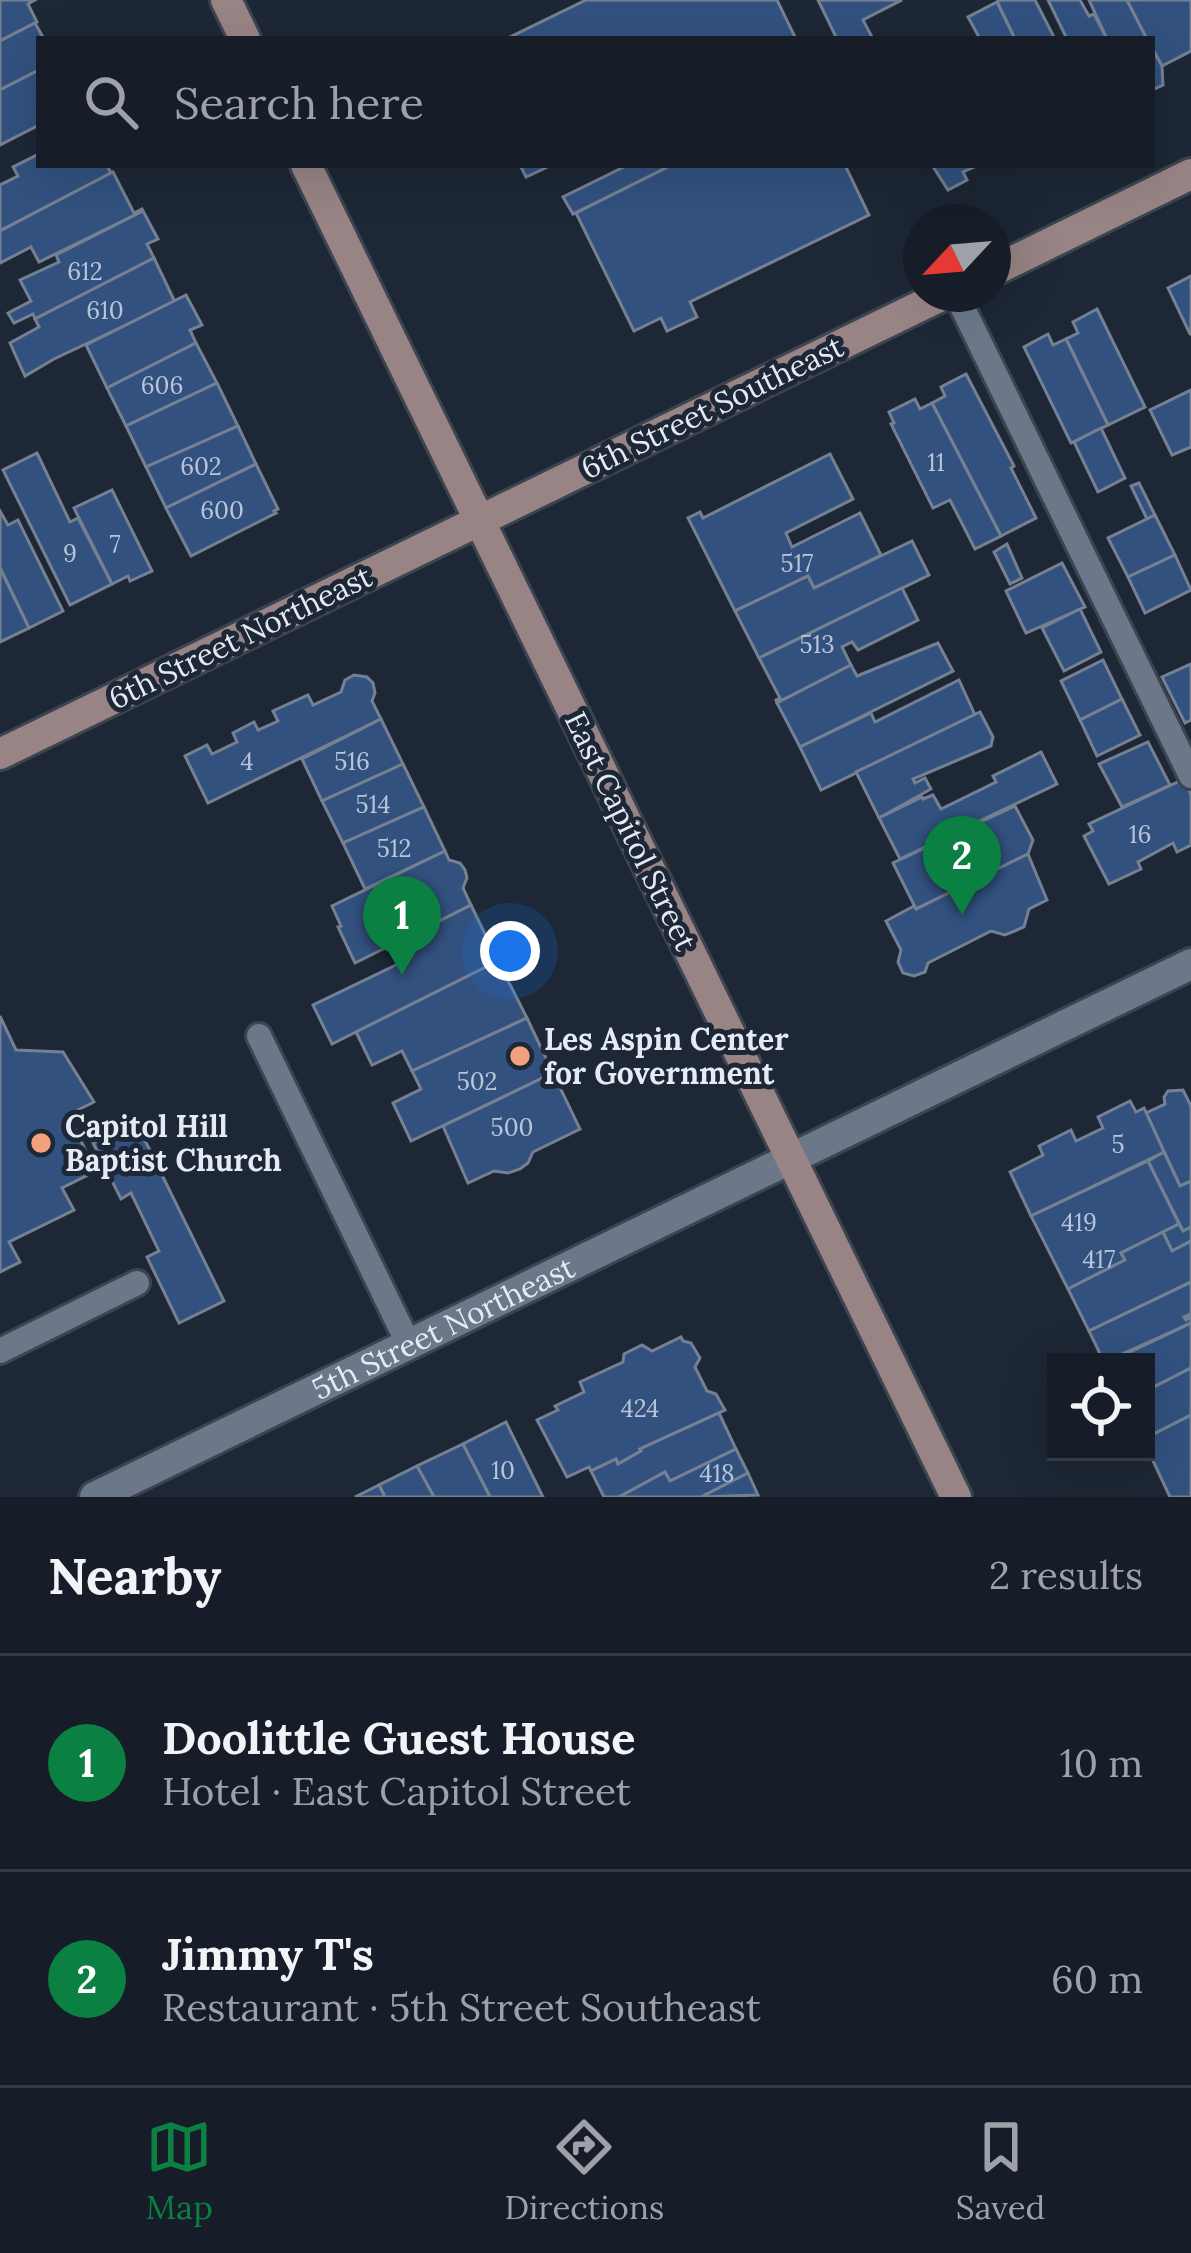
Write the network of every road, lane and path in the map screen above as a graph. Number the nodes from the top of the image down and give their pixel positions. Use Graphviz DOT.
graph roads {
  1 [pos="226,0"];
  2 [pos="244,36"];
  3 [pos="307,168"];
  4 [pos="1191,174"];
  5 [pos="1011,262"];
  6 [pos="909,312"];
  7 [pos="965,312"];
  8 [pos="479,520"];
  9 [pos="0,754"];
  10 [pos="1191,776"];
  11 [pos="1191,964"];
  12 [pos="260,1036"];
  13 [pos="792,1159"];
  14 [pos="137,1283"];
  15 [pos="409,1345"];
  16 [pos="0,1351"];
  17 [pos="95,1497"];
  18 [pos="956,1497"];
  1 -- 2 [label="main road"];
  3 -- 8 [label="main road, East Capitol Street"];
  4 -- 5 [label="main road"];
  6 -- 8 [label="main road, 6th Street Southeast"];
  7 -- 10 [label="lane"];
  8 -- 9 [label="main road, 6th Street Northeast"];
  8 -- 13 [label="main road, East Capitol Street"];
  11 -- 13 [label="street, 5th Street Northeast"];
  12 -- 15 [label="lane"];
  13 -- 15 [label="street, 5th Street Northeast"];
  13 -- 18 [label="main road, East Capitol Street"];
  14 -- 16 [label="lane"];
  15 -- 17 [label="street, 5th Street Northeast"];
}
